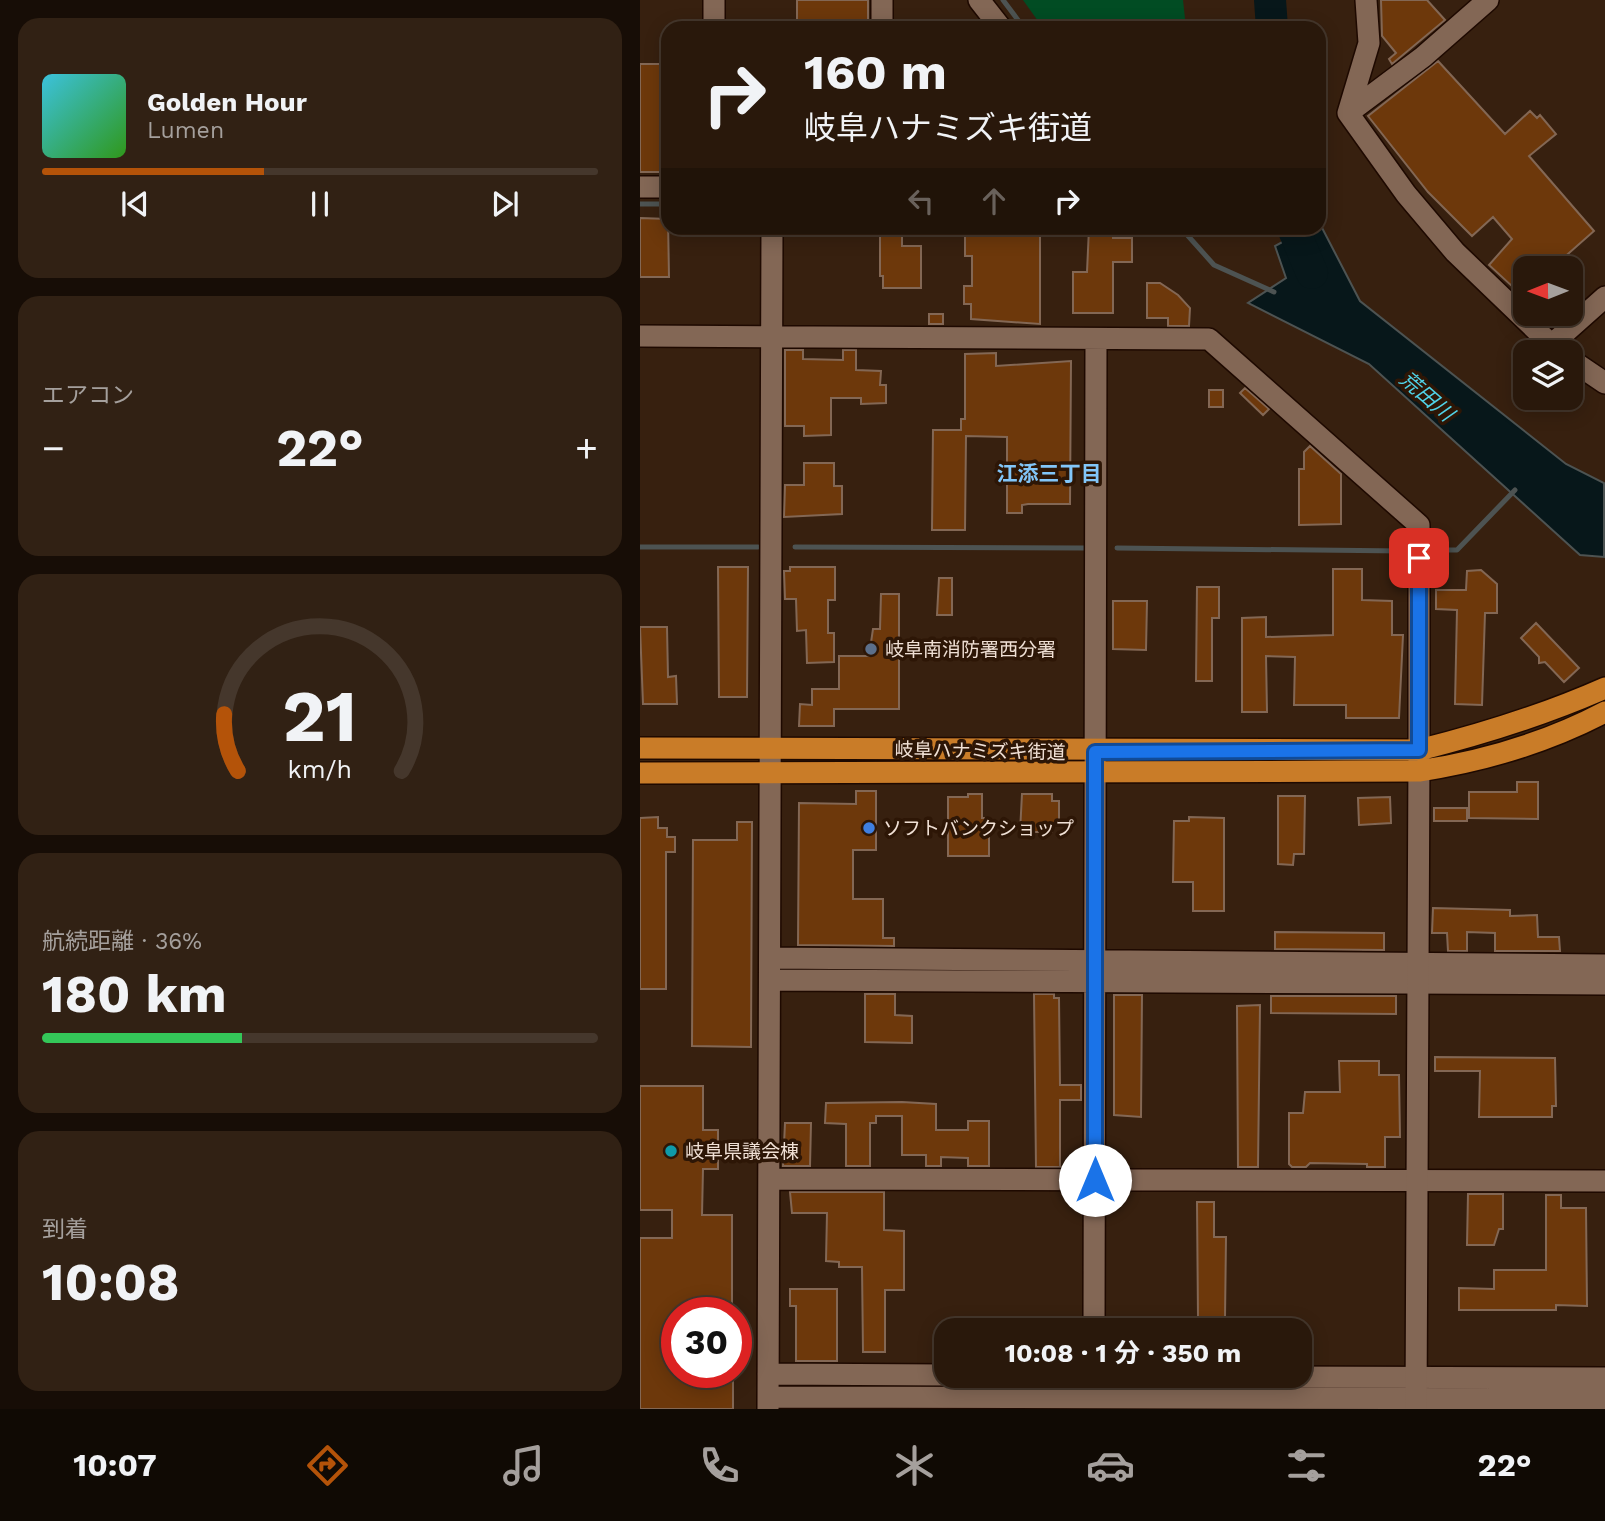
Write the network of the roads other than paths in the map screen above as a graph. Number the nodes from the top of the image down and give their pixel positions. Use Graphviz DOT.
graph roads {
  1 [pos="714,0"];
  2 [pos="882,0"];
  3 [pos="979,0"];
  4 [pos="1366,0"];
  5 [pos="1488,0"];
  6 [pos="714,21"];
  7 [pos="882,21"];
  8 [pos="996,21"];
  9 [pos="1348,113"];
  10 [pos="640,187"];
  11 [pos="661,187"];
  12 [pos="772,235"];
  13 [pos="1604,297"];
  14 [pos="640,336"];
  15 [pos="773,337"];
  16 [pos="1096,340"];
  17 [pos="1546,340"];
  18 [pos="1563,340"];
  19 [pos="1583,368"];
  20 [pos="1604,383"];
  21 [pos="1604,688"];
  22 [pos="1604,712"];
  23 [pos="640,748"];
  24 [pos="772,749"];
  25 [pos="1419,760"];
  26 [pos="1095,762"];
  27 [pos="640,774"];
  28 [pos="771,774"];
  29 [pos="771,958"];
  30 [pos="1604,965"];
  31 [pos="1095,971"];
  32 [pos="1417,974"];
  33 [pos="771,980"];
  34 [pos="1604,984"];
  35 [pos="770,1179"];
  36 [pos="1095,1180"];
  37 [pos="1416,1181"];
  38 [pos="1604,1181"];
  39 [pos="1094,1318"];
  40 [pos="768,1374"];
  41 [pos="934,1375"];
  42 [pos="1312,1377"];
  43 [pos="1416,1377"];
  44 [pos="1604,1378"];
  45 [pos="1604,1399"];
  46 [pos="768,1403"];
  47 [pos="1094,1404"];
  48 [pos="1416,1404"];
  1 -- 6 [label="street"];
  2 -- 7 [label="street"];
  3 -- 8 [label="street"];
  4 -- 9 [label="street"];
  5 -- 9 [label="street"];
  9 -- 17 [label="street"];
  10 -- 11 [label="street"];
  12 -- 15 [label="street"];
  13 -- 18 [label="street"];
  14 -- 15 [label="street"];
  15 -- 16 [label="street"];
  15 -- 24 [label="street"];
  16 -- 25 [label="street"];
  16 -- 26 [label="street"];
  19 -- 20 [label="street"];
  21 -- 25 [label="main road, 岐阜ハナミズキ街道"];
  22 -- 25 [label="main road, 岐阜ハナミズキ街道"];
  23 -- 24 [label="main road, 岐阜ハナミズキ街道"];
  24 -- 26 [label="main road, 岐阜ハナミズキ街道"];
  24 -- 28 [label="street"];
  25 -- 26 [label="main road, 岐阜ハナミズキ街道"];
  25 -- 32 [label="street"];
  26 -- 28 [label="main road, 岐阜ハナミズキ街道"];
  26 -- 31 [label="street"];
  27 -- 28 [label="main road, 岐阜ハナミズキ街道"];
  28 -- 29 [label="street"];
  29 -- 31 [label="street"];
  29 -- 33 [label="street"];
  30 -- 32 [label="street"];
  31 -- 32 [label="street"];
  31 -- 33 [label="street"];
  31 -- 36 [label="street"];
  32 -- 34 [label="street"];
  32 -- 37 [label="street"];
  33 -- 35 [label="street"];
  35 -- 36 [label="street"];
  35 -- 40 [label="street"];
  36 -- 37 [label="street"];
  36 -- 39 [label="street"];
  37 -- 38 [label="street"];
  37 -- 43 [label="street"];
  40 -- 41 [label="street"];
  40 -- 46 [label="street"];
  42 -- 43 [label="street"];
  43 -- 44 [label="street"];
  43 -- 48 [label="street"];
  45 -- 48 [label="street"];
  46 -- 47 [label="street"];
  47 -- 48 [label="street"];
}
